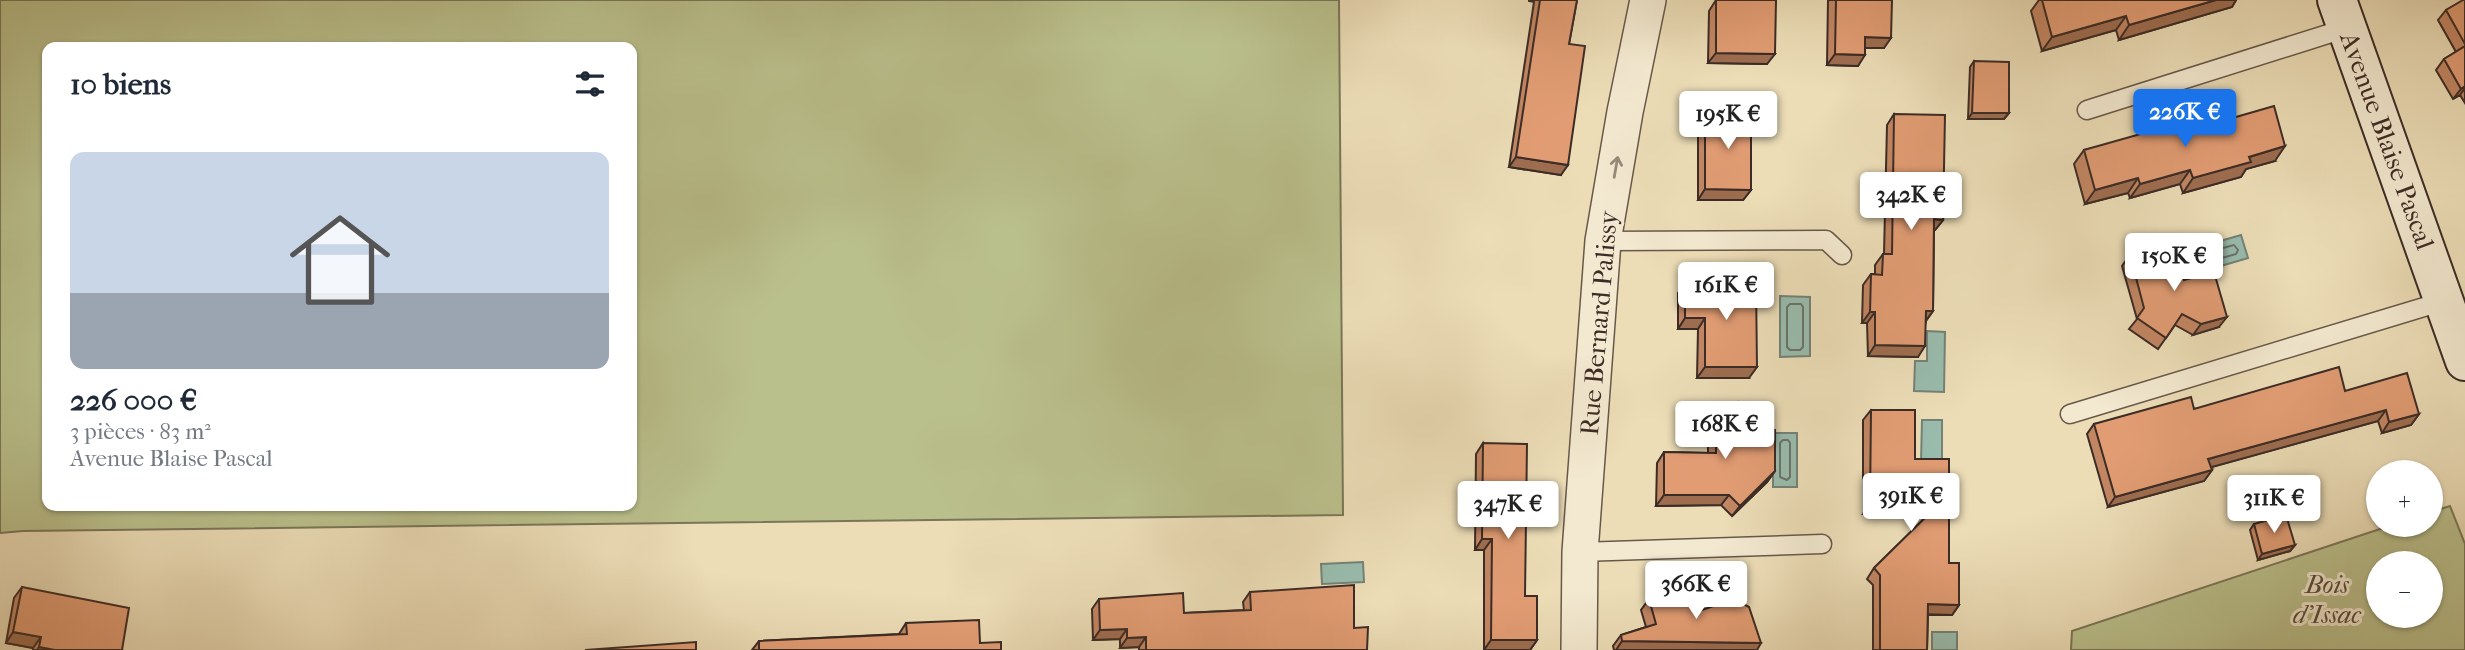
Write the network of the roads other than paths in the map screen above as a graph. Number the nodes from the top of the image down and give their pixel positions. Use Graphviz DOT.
graph roads {
  1 [pos="1648,0"];
  2 [pos="2342,14"];
  3 [pos="2087,110"];
  4 [pos="1603,241"];
  5 [pos="1842,255"];
  6 [pos="2444,301"];
  7 [pos="2465,361"];
  8 [pos="2070,414"];
  9 [pos="1822,544"];
  10 [pos="1580,552"];
  11 [pos="1579,650"];
  4 -- 1 [label="street, Rue Bernard Palissy, one-way"];
  2 -- 3 [label="lane"];
  2 -- 6 [label="main road, Avenue Blaise Pascal"];
  4 -- 5 [label="lane"];
  4 -- 10 [label="street, Rue Bernard Palissy"];
  6 -- 7 [label="main road, Avenue Blaise Pascal"];
  6 -- 8 [label="lane"];
  9 -- 10 [label="lane"];
  10 -- 11 [label="street, Rue Bernard Palissy"];
}
